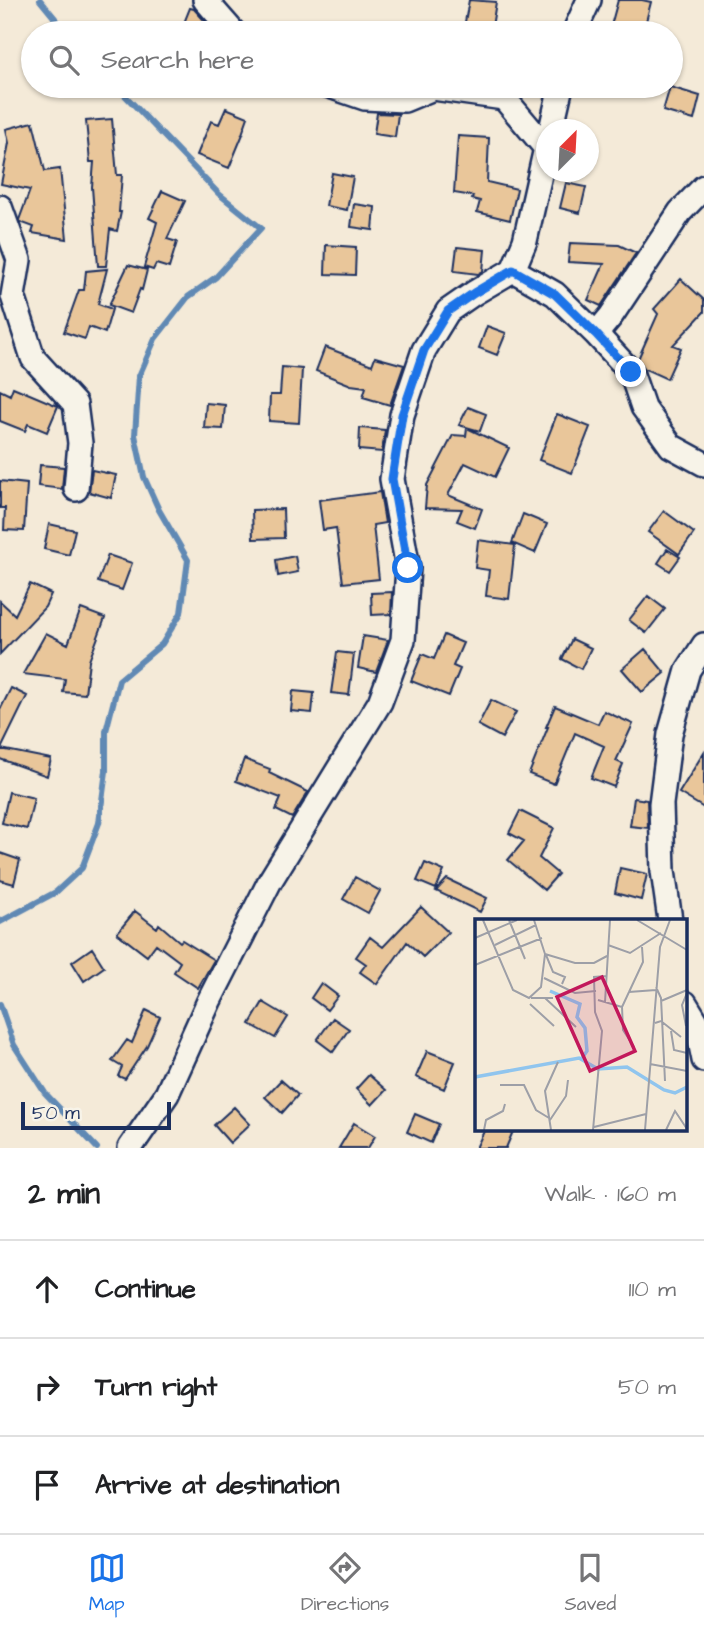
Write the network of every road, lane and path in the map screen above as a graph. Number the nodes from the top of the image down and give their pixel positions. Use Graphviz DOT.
graph roads {
  1 [pos="205,0"];
  2 [pos="589,0"];
  3 [pos="223,21"];
  4 [pos="579,21"];
  5 [pos="365,98"];
  6 [pos="409,98"];
  7 [pos="504,98"];
  8 [pos="558,98"];
  9 [pos="554,119"];
  10 [pos="536,136"];
  11 [pos="538,182"];
  12 [pos="704,187"];
  13 [pos="0,207"];
  14 [pos="513,270"];
  15 [pos="596,334"];
  16 [pos="704,464"];
  17 [pos="76,489"];
  18 [pos="704,645"];
  19 [pos="670,919"];
  20 [pos="686,1005"];
  21 [pos="704,1060"];
  22 [pos="131,1148"];
  1 -- 3 [label="street"];
  2 -- 4 [label="street"];
  5 -- 6 [label="street"];
  7 -- 10 [label="street"];
  8 -- 9 [label="street"];
  11 -- 14 [label="street"];
  12 -- 15 [label="street"];
  13 -- 17 [label="street"];
  14 -- 15 [label="street"];
  14 -- 22 [label="street"];
  15 -- 16 [label="street"];
  18 -- 19 [label="street"];
  20 -- 21 [label="street"];
}
